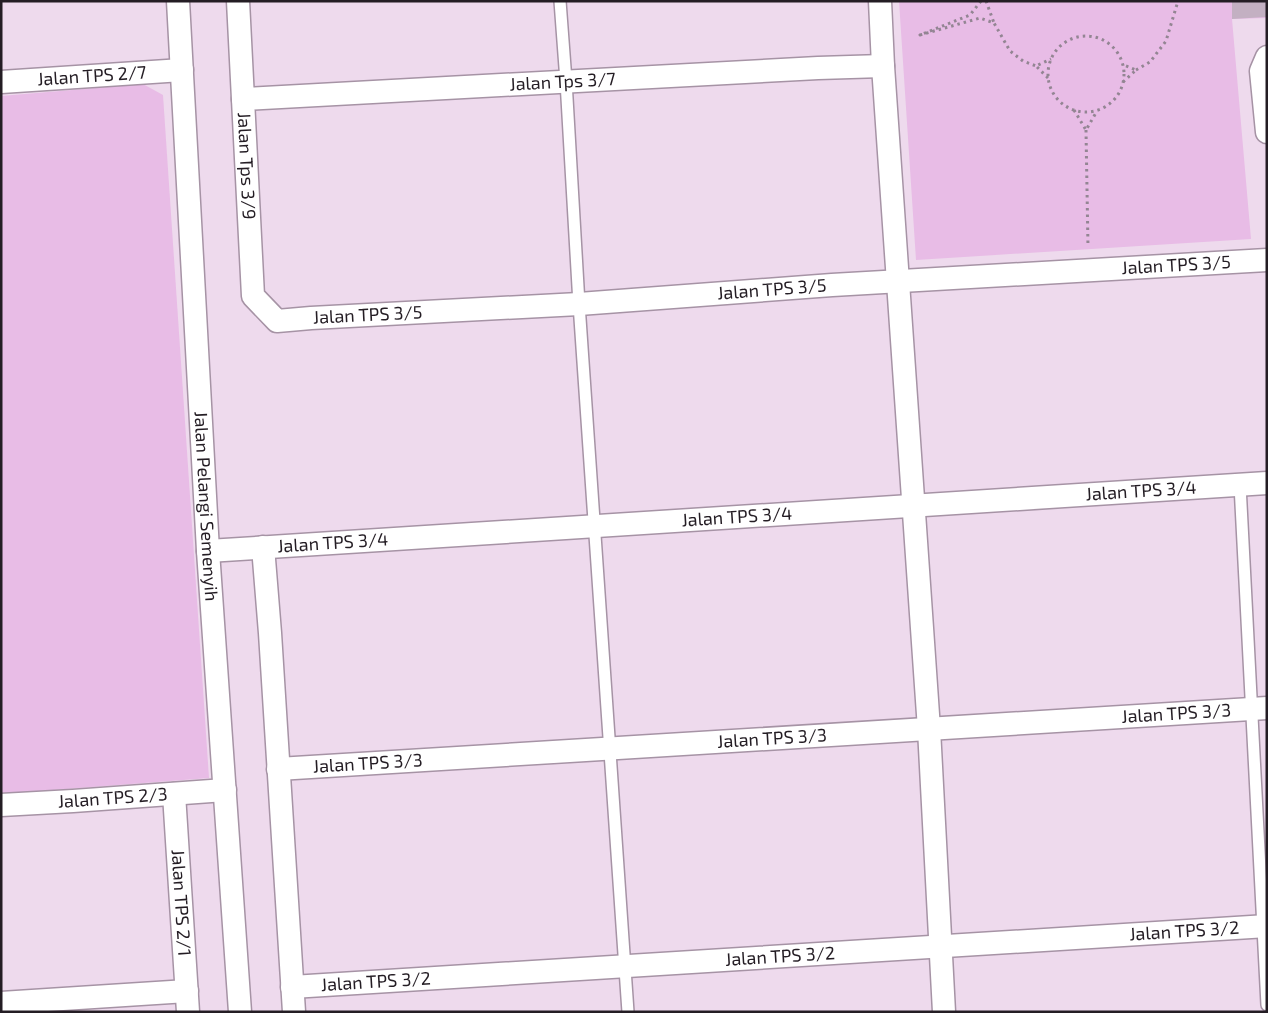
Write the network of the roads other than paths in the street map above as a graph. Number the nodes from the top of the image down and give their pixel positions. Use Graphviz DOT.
graph roads {
  1 [pos="178,1"];
  2 [pos="238,1"];
  3 [pos="560,1"];
  4 [pos="880,1"];
  5 [pos="1267,57"];
  6 [pos="883,66"];
  7 [pos="182,70"];
  8 [pos="1,82"];
  9 [pos="566,82"];
  10 [pos="243,99"];
  11 [pos="1267,132"];
  12 [pos="1267,260"];
  13 [pos="898,281"];
  14 [pos="579,304"];
  15 [pos="277,321"];
  16 [pos="1267,483"];
  17 [pos="1240,485"];
  18 [pos="914,505"];
  19 [pos="594,526"];
  20 [pos="263,547"];
  21 [pos="208,551"];
  22 [pos="1259,708"];
  23 [pos="928,729"];
  24 [pos="610,748"];
  25 [pos="278,769"];
  26 [pos="225,790"];
  27 [pos="174,794"];
  28 [pos="1,805"];
  29 [pos="1265,926"];
  30 [pos="940,946"];
  31 [pos="625,966"];
  32 [pos="292,987"];
  33 [pos="188,1002"];
  34 [pos="1,1003"];
  35 [pos="1267,1005"];
  36 [pos="240,1012"];
  37 [pos="294,1012"];
  38 [pos="628,1012"];
  39 [pos="944,1012"];
  1 -- 7 [label="street, Jalan Pelangi Semenyih"];
  2 -- 10 [label="street, Jalan Tps 3/9"];
  3 -- 9 [label="lane"];
  4 -- 6 [label="street"];
  5 -- 11 [label="street"];
  6 -- 9 [label="street, Jalan Tps 3/7"];
  6 -- 13 [label="street"];
  7 -- 8 [label="street, Jalan TPS 2/7"];
  7 -- 21 [label="street, Jalan Pelangi Semenyih"];
  9 -- 10 [label="street, Jalan Tps 3/7"];
  9 -- 14 [label="lane"];
  10 -- 15 [label="street, Jalan Tps 3/9"];
  12 -- 13 [label="street, Jalan TPS 3/5"];
  13 -- 14 [label="street, Jalan TPS 3/5"];
  13 -- 18 [label="street"];
  14 -- 15 [label="street, Jalan TPS 3/5"];
  14 -- 19 [label="lane"];
  16 -- 17 [label="street, Jalan TPS 3/4"];
  17 -- 18 [label="street, Jalan TPS 3/4"];
  17 -- 22 [label="lane"];
  18 -- 19 [label="street, Jalan TPS 3/4"];
  18 -- 23 [label="street"];
  19 -- 20 [label="street, Jalan TPS 3/4"];
  19 -- 24 [label="lane"];
  20 -- 21 [label="street, Jalan TPS 3/4"];
  20 -- 25 [label="street"];
  21 -- 26 [label="street, Jalan Pelangi Semenyih"];
  22 -- 23 [label="street, Jalan TPS 3/3"];
  22 -- 29 [label="lane"];
  23 -- 24 [label="street, Jalan TPS 3/3"];
  23 -- 30 [label="street"];
  24 -- 25 [label="street, Jalan TPS 3/3"];
  24 -- 31 [label="lane"];
  25 -- 32 [label="street"];
  26 -- 27 [label="street, Jalan TPS 2/3"];
  26 -- 36 [label="street, Jalan Pelangi Semenyih"];
  27 -- 28 [label="street, Jalan TPS 2/3"];
  27 -- 33 [label="street, Jalan TPS 2/1"];
  29 -- 30 [label="street, Jalan TPS 3/2"];
  29 -- 35 [label="lane"];
  30 -- 31 [label="street, Jalan TPS 3/2"];
  30 -- 39 [label="street"];
  31 -- 32 [label="street, Jalan TPS 3/2"];
  31 -- 38 [label="lane"];
  32 -- 37 [label="street"];
  33 -- 34 [label="street"];
}
